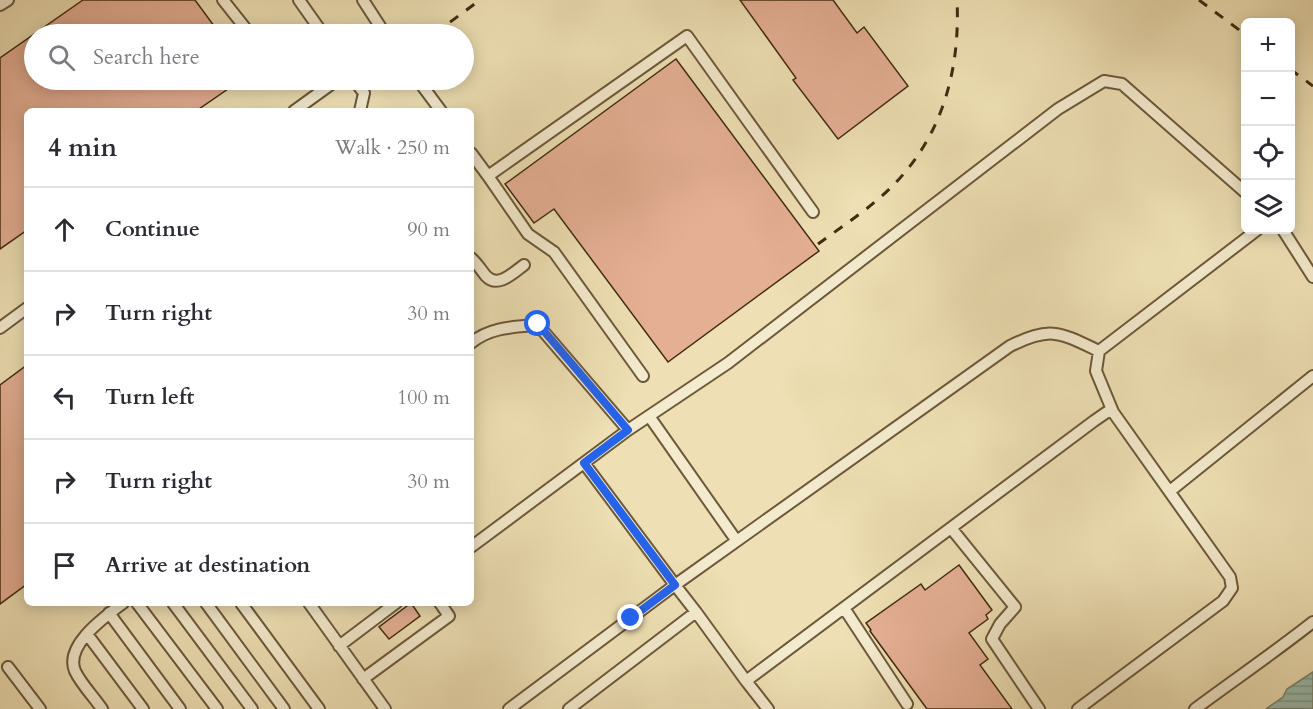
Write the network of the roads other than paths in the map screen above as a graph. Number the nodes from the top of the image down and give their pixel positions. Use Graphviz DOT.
graph roads {
  1 [pos="8,0"];
  2 [pos="223,0"];
  3 [pos="299,0"];
  4 [pos="363,0"];
  5 [pos="0,6"];
  6 [pos="242,24"];
  7 [pos="316,24"];
  8 [pos="379,24"];
  9 [pos="323,90"];
  10 [pos="362,90"];
  11 [pos="425,90"];
  12 [pos="298,108"];
  13 [pos="361,108"];
  14 [pos="439,108"];
  15 [pos="474,157"];
  16 [pos="488,176"];
  17 [pos="1241,189"];
  18 [pos="813,212"];
  19 [pos="1252,234"];
  20 [pos="1286,234"];
  21 [pos="474,261"];
  22 [pos="524,265"];
  23 [pos="1313,277"];
  24 [pos="24,310"];
  25 [pos="0,328"];
  26 [pos="474,341"];
  27 [pos="1099,351"];
  28 [pos="643,376"];
  29 [pos="1313,376"];
  30 [pos="1113,412"];
  31 [pos="649,416"];
  32 [pos="628,430"];
  33 [pos="584,463"];
  34 [pos="1170,491"];
  35 [pos="951,528"];
  36 [pos="736,540"];
  37 [pos="474,545"];
  38 [pos="675,585"];
  39 [pos="119,606"];
  40 [pos="139,606"];
  41 [pos="175,606"];
  42 [pos="208,606"];
  43 [pos="243,606"];
  44 [pos="311,606"];
  45 [pos="392,606"];
  46 [pos="442,606"];
  47 [pos="844,608"];
  48 [pos="696,612"];
  49 [pos="109,613"];
  50 [pos="1313,622"];
  51 [pos="87,634"];
  52 [pos="339,646"];
  53 [pos="8,666"];
  54 [pos="363,680"];
  55 [pos="747,681"];
  56 [pos="906,707"];
  57 [pos="40,709"];
  58 [pos="102,709"];
  59 [pos="143,709"];
  60 [pos="180,709"];
  61 [pos="217,709"];
  62 [pos="252,709"];
  63 [pos="284,709"];
  64 [pos="319,709"];
  65 [pos="385,709"];
  66 [pos="509,709"];
  67 [pos="569,709"];
  68 [pos="768,709"];
  69 [pos="1039,709"];
  70 [pos="1078,709"];
  71 [pos="1195,709"];
  1 -- 5 [label="lane"];
  2 -- 6 [label="lane"];
  3 -- 7 [label="lane"];
  4 -- 8 [label="lane"];
  9 -- 12 [label="lane"];
  10 -- 13 [label="lane"];
  11 -- 14 [label="lane"];
  15 -- 16 [label="lane"];
  16 -- 18 [label="lane"];
  16 -- 28 [label="lane"];
  17 -- 31 [label="lane"];
  19 -- 27 [label="lane"];
  20 -- 23 [label="lane"];
  21 -- 22 [label="lane"];
  24 -- 25 [label="lane"];
  26 -- 32 [label="lane"];
  27 -- 30 [label="lane"];
  27 -- 36 [label="lane"];
  29 -- 34 [label="lane"];
  30 -- 34 [label="lane"];
  30 -- 35 [label="lane"];
  31 -- 32 [label="lane"];
  31 -- 36 [label="lane"];
  32 -- 33 [label="lane"];
  33 -- 37 [label="lane"];
  33 -- 38 [label="lane"];
  34 -- 70 [label="lane"];
  35 -- 47 [label="lane"];
  35 -- 69 [label="lane"];
  36 -- 38 [label="lane"];
  38 -- 48 [label="lane"];
  38 -- 66 [label="lane"];
  39 -- 49 [label="lane"];
  40 -- 61 [label="lane"];
  41 -- 62 [label="lane"];
  42 -- 63 [label="lane"];
  43 -- 64 [label="lane"];
  44 -- 52 [label="lane"];
  45 -- 52 [label="lane"];
  46 -- 54 [label="lane"];
  47 -- 55 [label="lane"];
  47 -- 56 [label="lane"];
  48 -- 55 [label="lane"];
  48 -- 67 [label="lane"];
  49 -- 51 [label="lane"];
  49 -- 60 [label="lane"];
  50 -- 71 [label="lane"];
  51 -- 58 [label="lane"];
  51 -- 59 [label="lane"];
  52 -- 54 [label="lane"];
  53 -- 57 [label="lane"];
  54 -- 65 [label="lane"];
  55 -- 68 [label="lane"];
}
